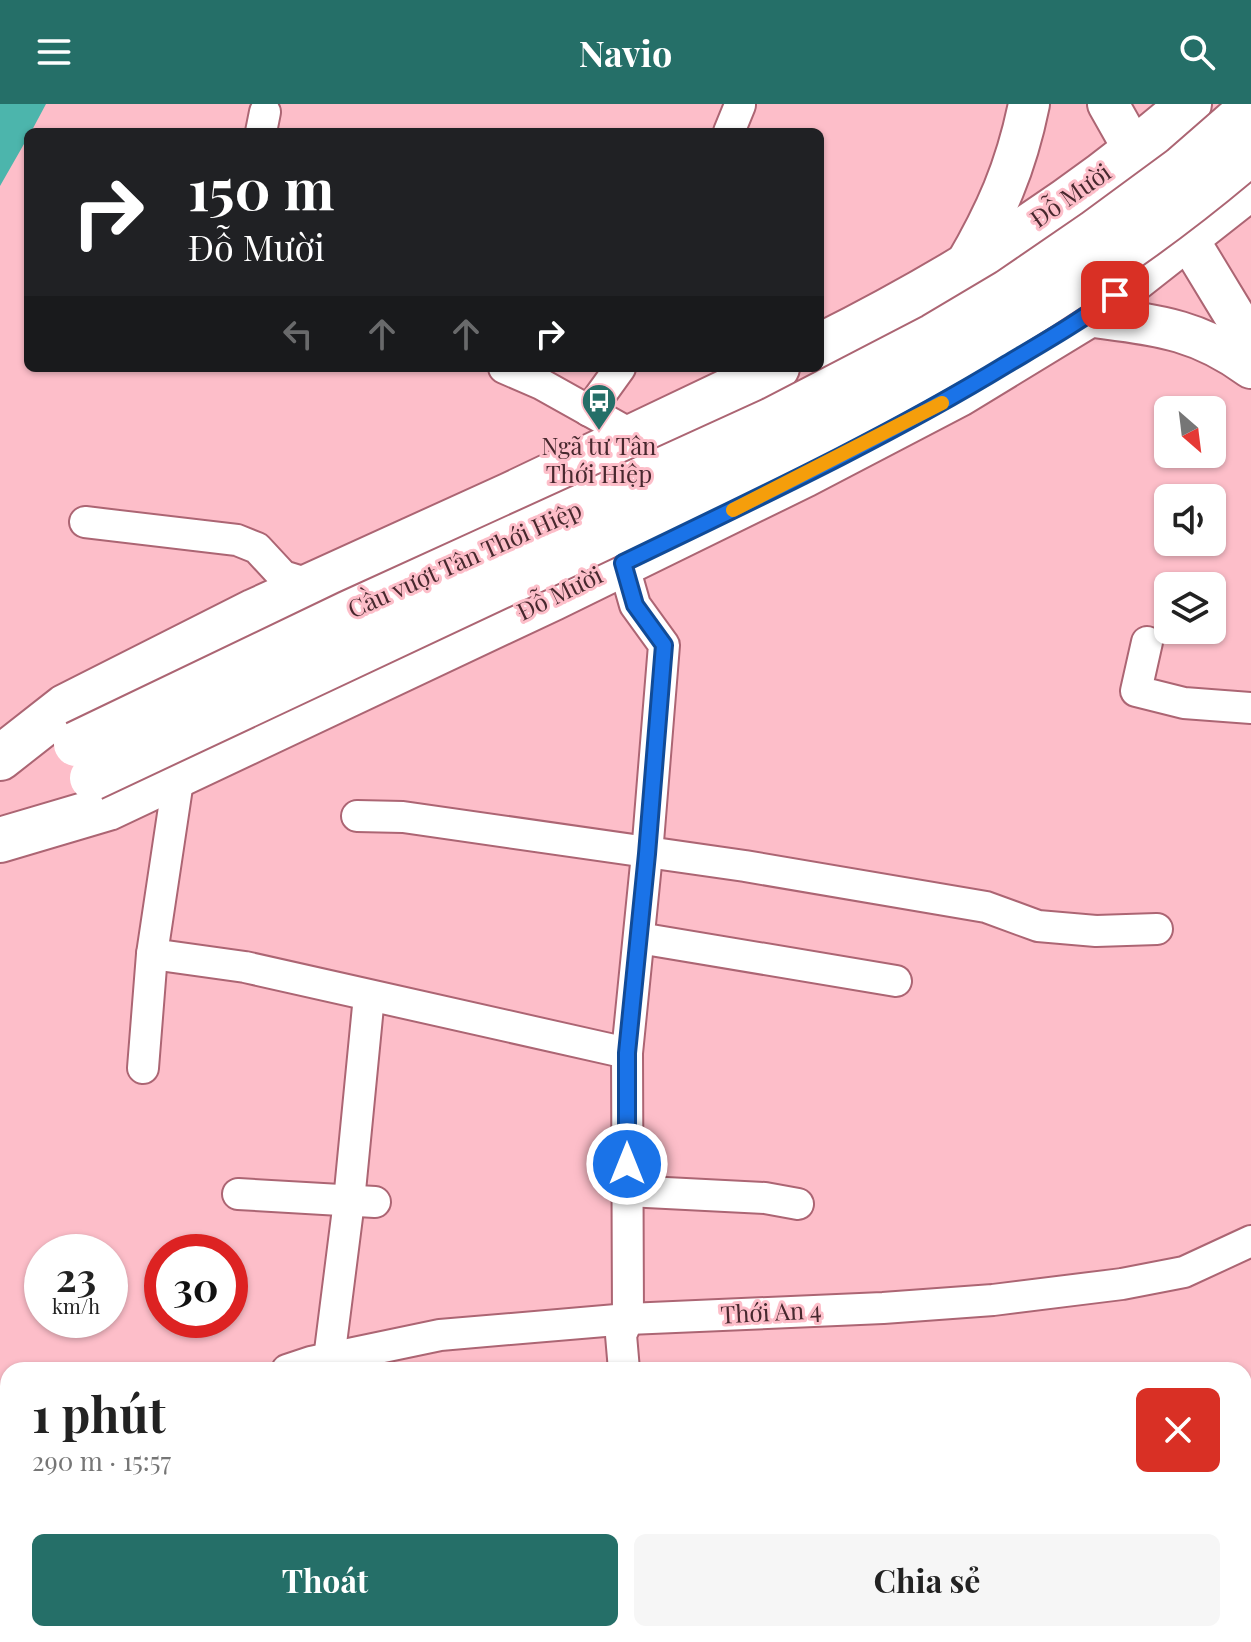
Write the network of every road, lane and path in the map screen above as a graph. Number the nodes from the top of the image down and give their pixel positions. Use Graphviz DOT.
graph roads {
  1 [pos="1029,104"];
  2 [pos="1108,104"];
  3 [pos="1188,104"];
  4 [pos="740,105"];
  5 [pos="1251,108"];
  6 [pos="731,128"];
  7 [pos="1134,150"];
  8 [pos="1251,152"];
  9 [pos="1248,200"];
  10 [pos="1057,208"];
  11 [pos="1187,240"];
  12 [pos="963,269"];
  13 [pos="1101,306"];
  14 [pos="1251,343"];
  15 [pos="824,344"];
  16 [pos="1251,368"];
  17 [pos="512,372"];
  18 [pos="617,372"];
  19 [pos="769,372"];
  20 [pos="589,411"];
  21 [pos="634,436"];
  22 [pos="85,522"];
  23 [pos="623,563"];
  24 [pos="312,585"];
  25 [pos="1147,642"];
  26 [pos="1251,708"];
  27 [pos="0,758"];
  28 [pos="84,761"];
  29 [pos="179,774"];
  30 [pos="0,775"];
  31 [pos="357,816"];
  32 [pos="0,837"];
  33 [pos="647,854"];
  34 [pos="1157,929"];
  35 [pos="639,938"];
  36 [pos="152,954"];
  37 [pos="896,981"];
  38 [pos="369,996"];
  39 [pos="627,1053"];
  40 [pos="143,1068"];
  41 [pos="627,1191"];
  42 [pos="238,1194"];
  43 [pos="362,1201"];
  44 [pos="798,1204"];
  45 [pos="1250,1244"];
  46 [pos="628,1319"];
  47 [pos="329,1362"];
  48 [pos="337,1362"];
  49 [pos="623,1362"];
  1 -- 12 [label="main road"];
  2 -- 7 [label="main road"];
  3 -- 7 [label="highway, Đỗ Mười"];
  3 -- 9 [label="main road"];
  4 -- 6 [label="street"];
  5 -- 28 [label="highway, Cầu vượt Tân Thới Hiệp, bridge"];
  7 -- 10 [label="highway, Đỗ Mười"];
  7 -- 11 [label="main road"];
  8 -- 28 [label="highway, Cầu vượt Tân Thới Hiệp, bridge"];
  9 -- 11 [label="highway, Đỗ Mười"];
  10 -- 12 [label="highway, Đỗ Mười"];
  10 -- 13 [label="highway"];
  11 -- 13 [label="highway, Đỗ Mười"];
  11 -- 14 [label="main road"];
  12 -- 15 [label="highway, Đỗ Mười"];
  13 -- 16 [label="main road"];
  13 -- 23 [label="highway, Đỗ Mười"];
  17 -- 20 [label="street"];
  18 -- 20 [label="street"];
  19 -- 21 [label="highway"];
  20 -- 21 [label="street"];
  21 -- 24 [label="highway"];
  22 -- 24 [label="street"];
  23 -- 29 [label="highway, Đỗ Mười"];
  23 -- 33 [label="street"];
  24 -- 27 [label="highway"];
  25 -- 26 [label="street"];
  28 -- 30 [label="highway"];
  28 -- 32 [label="highway, Đỗ Mười"];
  29 -- 32 [label="highway, Đỗ Mười"];
  29 -- 36 [label="street"];
  31 -- 33 [label="street"];
  33 -- 34 [label="street"];
  33 -- 35 [label="street"];
  35 -- 37 [label="street"];
  35 -- 39 [label="street"];
  36 -- 38 [label="street"];
  36 -- 40 [label="street"];
  38 -- 39 [label="street"];
  38 -- 43 [label="street"];
  39 -- 41 [label="street"];
  41 -- 44 [label="street"];
  41 -- 46 [label="street"];
  42 -- 43 [label="street"];
  43 -- 47 [label="street"];
  45 -- 46 [label="street, Thới An 4"];
  46 -- 48 [label="street, Thới An 4"];
  46 -- 49 [label="street"];
}
